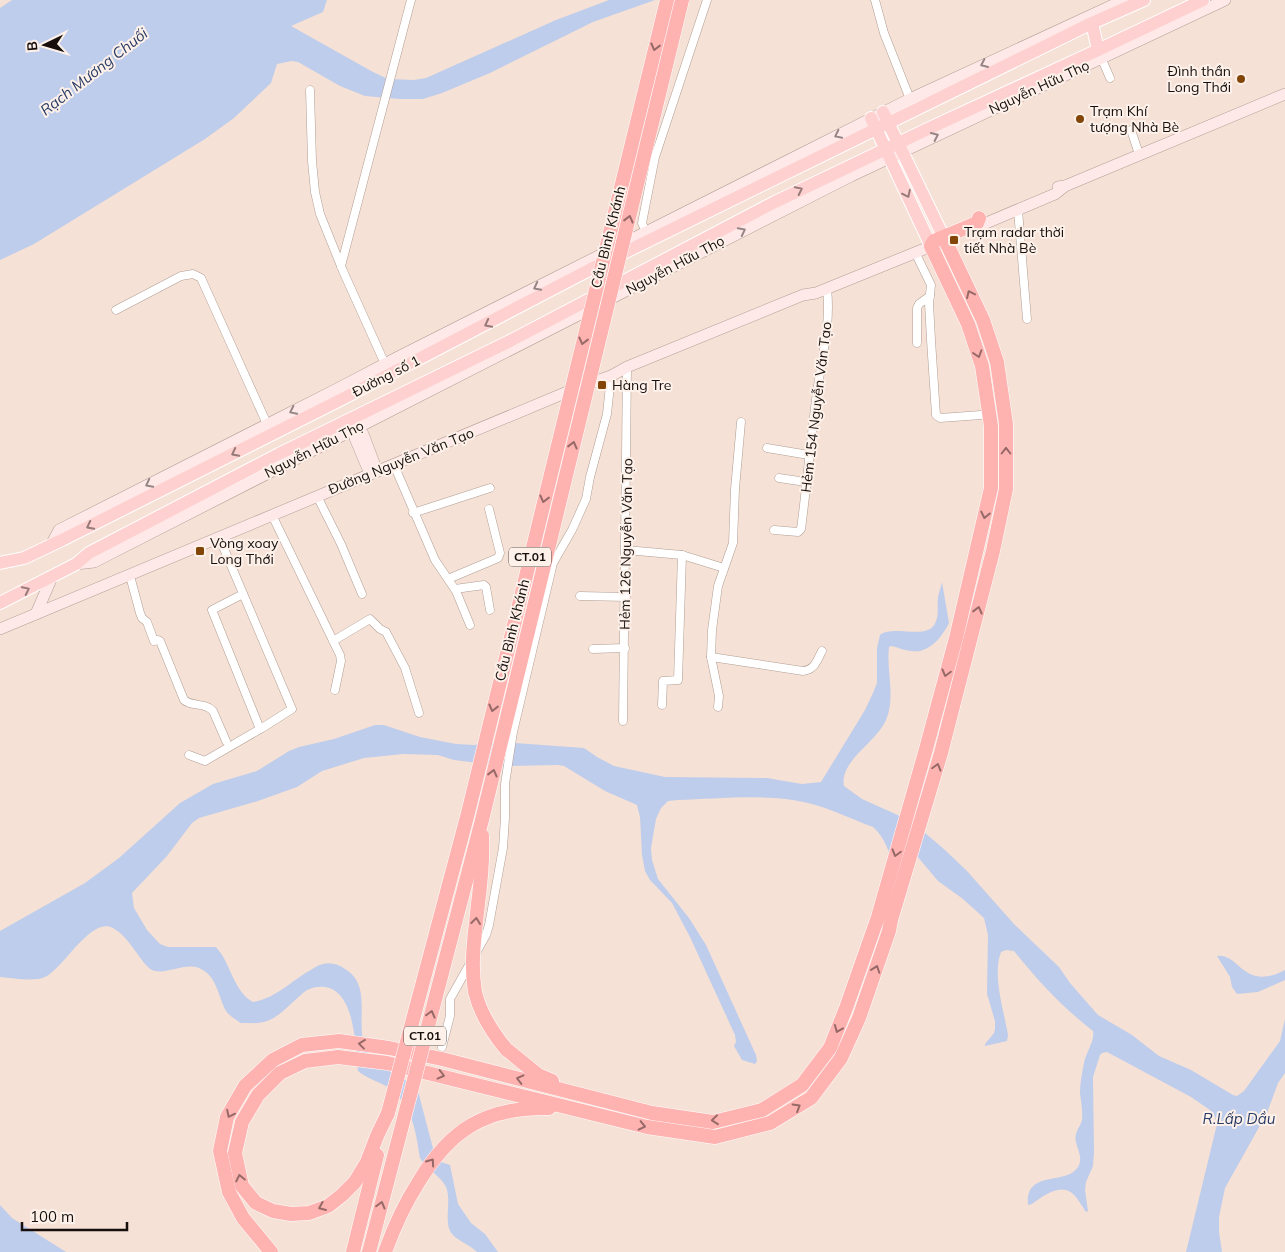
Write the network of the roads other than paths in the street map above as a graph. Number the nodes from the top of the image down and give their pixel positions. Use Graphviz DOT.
graph roads {
  1 [pos="411,0"];
  2 [pos="667,0"];
  3 [pos="682,0"];
  4 [pos="707,0"];
  5 [pos="875,0"];
  6 [pos="1124,0"];
  7 [pos="1144,0"];
  8 [pos="1203,0"];
  9 [pos="1225,0"];
  10 [pos="1092,23"];
  11 [pos="1141,35"];
  12 [pos="1100,54"];
  13 [pos="1004,61"];
  14 [pos="1110,78"];
  15 [pos="310,90"];
  16 [pos="1285,94"];
  17 [pos="910,99"];
  18 [pos="886,117"];
  19 [pos="873,124"];
  20 [pos="1131,130"];
  21 [pos="900,147"];
  22 [pos="887,153"];
  23 [pos="1140,154"];
  24 [pos="1065,186"];
  25 [pos="1018,210"];
  26 [pos="979,218"];
  27 [pos="646,232"];
  28 [pos="943,237"];
  29 [pos="930,242"];
  30 [pos="915,252"];
  31 [pos="341,266"];
  32 [pos="827,289"];
  33 [pos="803,295"];
  34 [pos="930,296"];
  35 [pos="116,310"];
  36 [pos="1027,319"];
  37 [pos="917,343"];
  38 [pos="385,364"];
  39 [pos="627,367"];
  40 [pos="611,376"];
  41 [pos="339,394"];
  42 [pos="981,415"];
  43 [pos="741,422"];
  44 [pos="267,424"];
  45 [pos="353,424"];
  46 [pos="767,448"];
  47 [pos="810,456"];
  48 [pos="394,465"];
  49 [pos="374,473"];
  50 [pos="778,478"];
  51 [pos="806,482"];
  52 [pos="490,488"];
  53 [pos="317,496"];
  54 [pos="489,510"];
  55 [pos="413,513"];
  56 [pos="272,515"];
  57 [pos="774,530"];
  58 [pos="219,538"];
  59 [pos="51,546"];
  60 [pos="626,550"];
  61 [pos="682,555"];
  62 [pos="1,563"];
  63 [pos="724,568"];
  64 [pos="130,576"];
  65 [pos="52,577"];
  66 [pos="448,579"];
  67 [pos="455,589"];
  68 [pos="243,594"];
  69 [pos="362,594"];
  70 [pos="580,596"];
  71 [pos="626,597"];
  72 [pos="0,602"];
  73 [pos="52,608"];
  74 [pos="490,610"];
  75 [pos="36,614"];
  76 [pos="470,624"];
  77 [pos="0,629"];
  78 [pos="333,641"];
  79 [pos="624,648"];
  80 [pos="593,649"];
  81 [pos="822,651"];
  82 [pos="711,657"];
  83 [pos="336,690"];
  84 [pos="662,706"];
  85 [pos="718,707"];
  86 [pos="419,713"];
  87 [pos="623,722"];
  88 [pos="260,729"];
  89 [pos="226,741"];
  90 [pos="189,755"];
  91 [pos="482,820"];
  92 [pos="884,918"];
  93 [pos="442,1047"];
  94 [pos="584,1096"];
  95 [pos="388,1113"];
  96 [pos="595,1114"];
  97 [pos="270,1252"];
  98 [pos="353,1252"];
  99 [pos="369,1252"];
  100 [pos="385,1252"];
  1 -- 31 [label="street"];
  2 -- 95 [label="highway, Cầu Bình Khánh / CT.01, one-way, bridge"];
  91 -- 3 [label="highway, Cầu Bình Khánh / CT.01, one-way, bridge"];
  4 -- 27 [label="street"];
  5 -- 17 [label="street"];
  6 -- 13 [label="main road"];
  7 -- 10 [label="main road"];
  8 -- 11 [label="main road, Nguyễn Hữu Thọ"];
  9 -- 11 [label="main road, Nguyễn Hữu Thọ"];
  10 -- 12 [label="main road"];
  10 -- 13 [label="main road"];
  11 -- 12 [label="main road, Nguyễn Hữu Thọ"];
  12 -- 14 [label="street"];
  21 -- 12 [label="main road, Nguyễn Hữu Thọ, one-way"];
  13 -- 17 [label="main road, one-way"];
  13 -- 18 [label="main road"];
  15 -- 31 [label="street"];
  16 -- 23 [label="main road"];
  17 -- 18 [label="main road"];
  18 -- 19 [label="main road"];
  18 -- 21 [label="main road"];
  19 -- 22 [label="main road"];
  19 -- 27 [label="main road, one-way"];
  19 -- 41 [label="main road, Đường số 1, one-way"];
  20 -- 23 [label="street"];
  21 -- 22 [label="main road, Nguyễn Hữu Thọ"];
  21 -- 28 [label="main road"];
  22 -- 29 [label="main road, one-way"];
  45 -- 22 [label="main road, Nguyễn Hữu Thọ, one-way"];
  23 -- 24 [label="main road"];
  24 -- 25 [label="main road"];
  24 -- 26 [label="main road"];
  25 -- 28 [label="main road"];
  25 -- 36 [label="street"];
  26 -- 28 [label="highway"];
  27 -- 38 [label="main road, one-way"];
  28 -- 29 [label="highway"];
  92 -- 28 [label="highway, one-way"];
  29 -- 30 [label="main road, Đường Nguyễn Văn Tạo"];
  29 -- 33 [label="main road, Đường Nguyễn Văn Tạo"];
  29 -- 92 [label="highway, one-way"];
  30 -- 32 [label="main road, Đường Nguyễn Văn Tạo"];
  30 -- 34 [label="street"];
  31 -- 38 [label="street"];
  32 -- 33 [label="main road, Đường Nguyễn Văn Tạo"];
  32 -- 47 [label="street, Hẻm 154 Nguyễn Văn Tạo"];
  33 -- 39 [label="main road, Đường Nguyễn Văn Tạo"];
  34 -- 37 [label="street"];
  34 -- 42 [label="street"];
  35 -- 44 [label="street"];
  38 -- 41 [label="main road, Đường số 1"];
  39 -- 40 [label="main road, Đường Nguyễn Văn Tạo"];
  39 -- 60 [label="street, Hẻm 126 Nguyễn Văn Tạo"];
  40 -- 48 [label="main road, Đường Nguyễn Văn Tạo"];
  40 -- 93 [label="street"];
  41 -- 44 [label="main road, one-way"];
  41 -- 45 [label="main road"];
  41 -- 59 [label="main road, one-way"];
  43 -- 63 [label="street"];
  44 -- 59 [label="main road, one-way"];
  45 -- 49 [label="main road"];
  45 -- 65 [label="main road, Nguyễn Hữu Thọ"];
  46 -- 47 [label="street"];
  47 -- 51 [label="street, Hẻm 154 Nguyễn Văn Tạo"];
  48 -- 49 [label="main road, Đường Nguyễn Văn Tạo"];
  48 -- 55 [label="street"];
  49 -- 53 [label="main road, Đường Nguyễn Văn Tạo"];
  50 -- 51 [label="street"];
  51 -- 57 [label="street, Hẻm 154 Nguyễn Văn Tạo"];
  52 -- 55 [label="street"];
  53 -- 56 [label="main road, Đường Nguyễn Văn Tạo"];
  53 -- 69 [label="street"];
  54 -- 66 [label="street"];
  55 -- 66 [label="street"];
  56 -- 58 [label="main road, Đường Nguyễn Văn Tạo"];
  56 -- 78 [label="street"];
  58 -- 64 [label="main road, Đường Nguyễn Văn Tạo"];
  58 -- 68 [label="street"];
  59 -- 62 [label="main road"];
  60 -- 61 [label="street"];
  60 -- 71 [label="street, Hẻm 126 Nguyễn Văn Tạo"];
  61 -- 63 [label="street"];
  61 -- 84 [label="street"];
  63 -- 82 [label="street"];
  64 -- 73 [label="main road, Đường Nguyễn Văn Tạo"];
  64 -- 89 [label="street"];
  72 -- 65 [label="main road, Nguyễn Hữu Thọ, one-way"];
  65 -- 73 [label="main road"];
  65 -- 75 [label="main road"];
  66 -- 67 [label="street"];
  67 -- 74 [label="street"];
  67 -- 76 [label="street"];
  68 -- 88 [label="street"];
  68 -- 88 [label="street"];
  70 -- 71 [label="street"];
  71 -- 79 [label="street, Hẻm 126 Nguyễn Văn Tạo"];
  73 -- 75 [label="main road, Đường Nguyễn Văn Tạo"];
  75 -- 77 [label="main road, Đường Nguyễn Văn Tạo"];
  78 -- 83 [label="street"];
  78 -- 86 [label="street"];
  79 -- 80 [label="street"];
  79 -- 87 [label="street, Hẻm 126 Nguyễn Văn Tạo"];
  81 -- 82 [label="street"];
  82 -- 85 [label="street"];
  88 -- 90 [label="street"];
  94 -- 91 [label="highway, one-way, bridge"];
  99 -- 91 [label="highway, CT.01, one-way, bridge"];
  92 -- 94 [label="highway, one-way"];
  96 -- 92 [label="highway, one-way"];
  94 -- 97 [label="highway, one-way"];
  95 -- 96 [label="highway, one-way"];
  95 -- 98 [label="highway, CT.01"];
  100 -- 96 [label="highway, one-way"];
}
